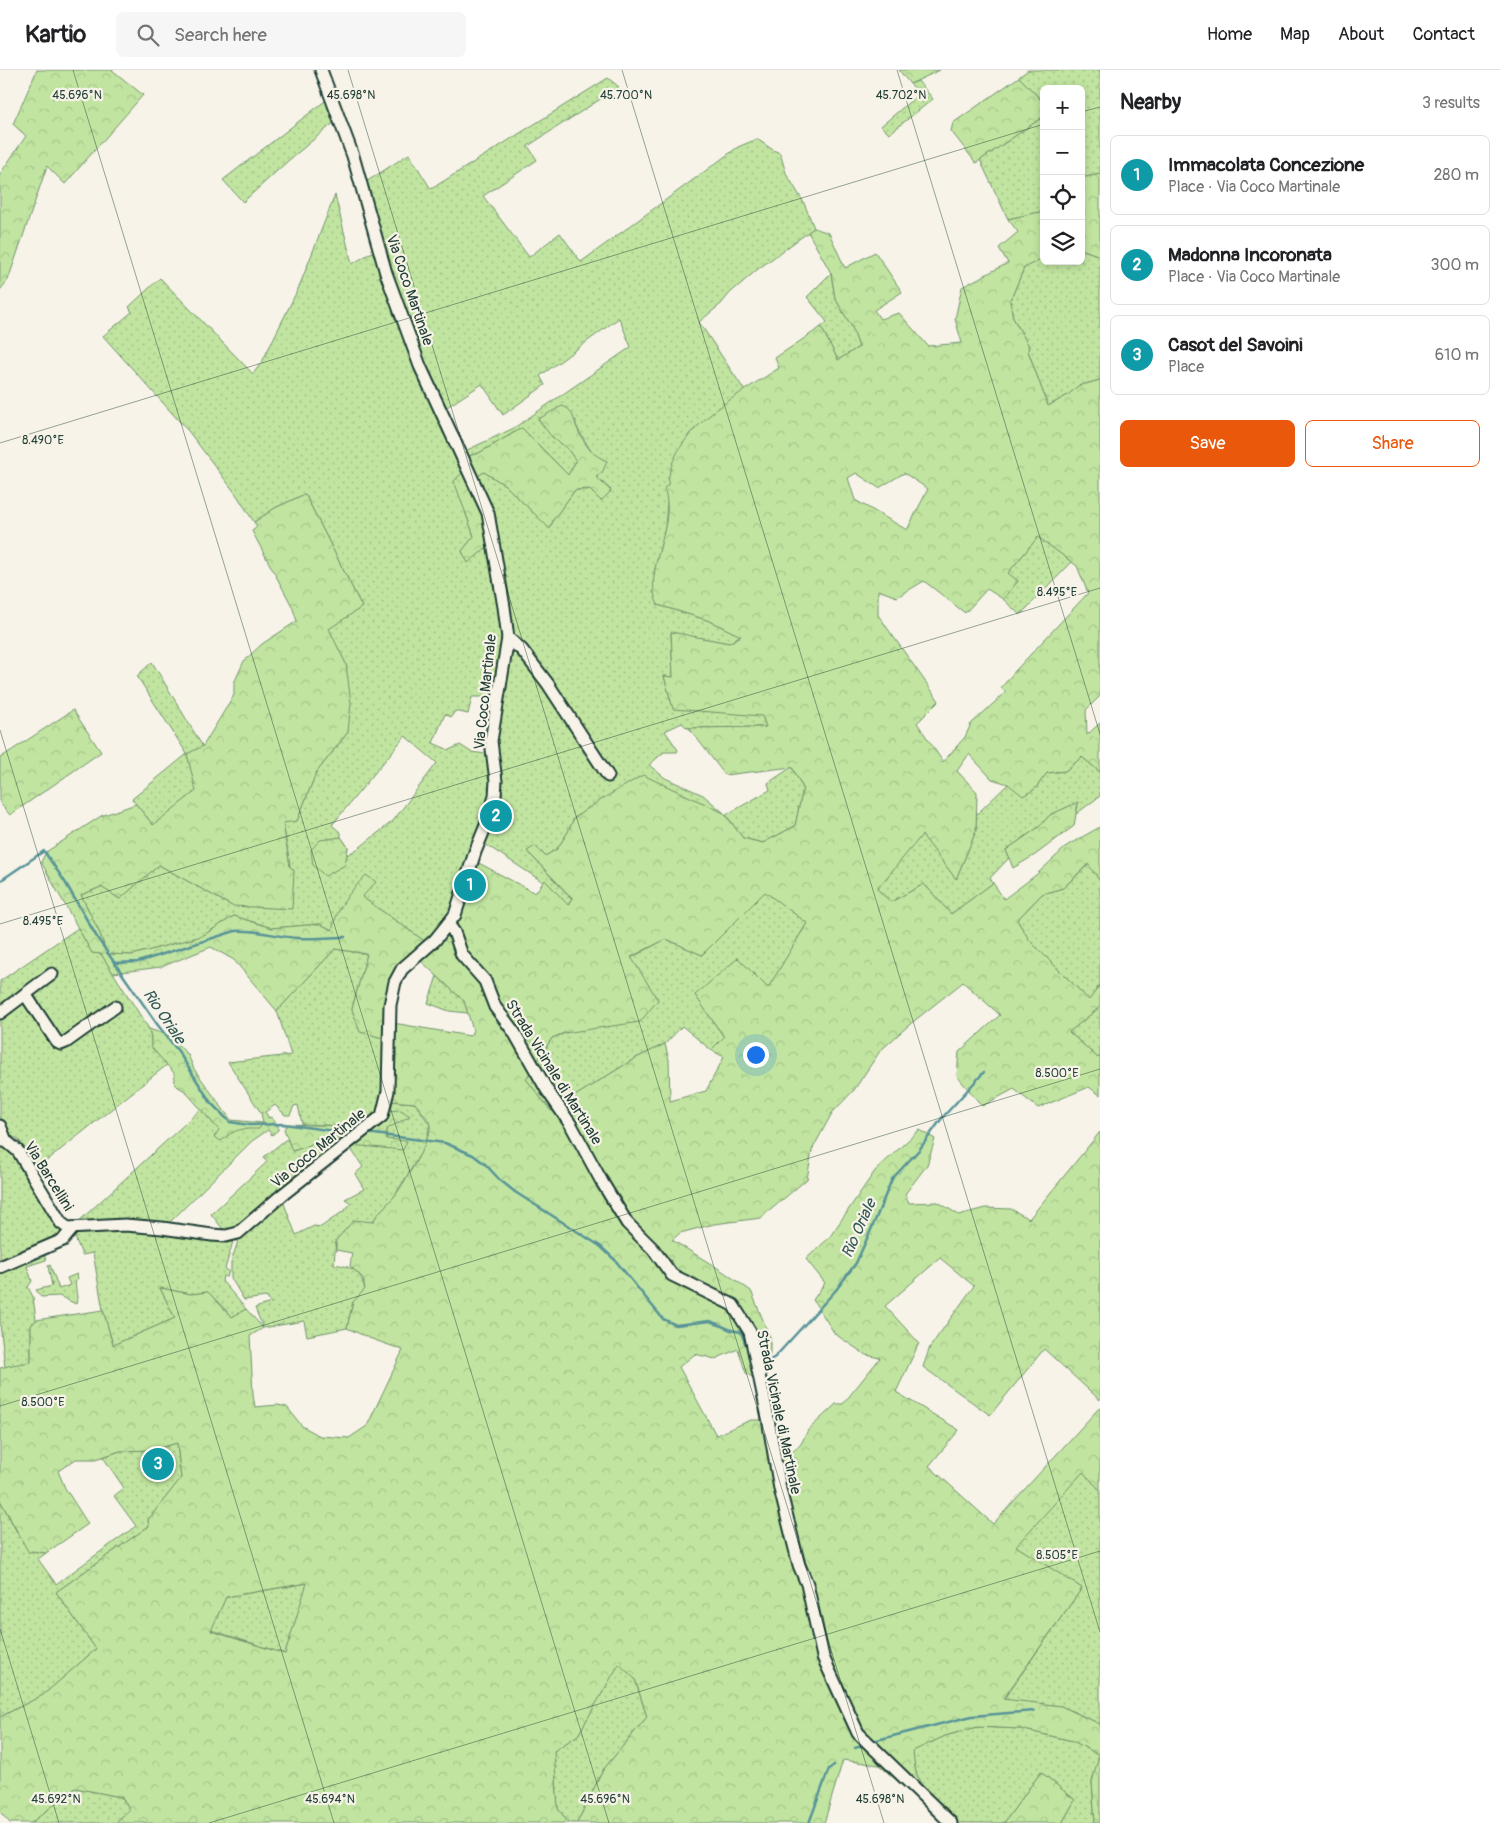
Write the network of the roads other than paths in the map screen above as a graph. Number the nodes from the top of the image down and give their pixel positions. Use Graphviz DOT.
graph roads {
  1 [pos="321,70"];
  2 [pos="508,638"];
  3 [pos="608,776"];
  4 [pos="448,924"];
  5 [pos="52,974"];
  6 [pos="25,994"];
  7 [pos="115,1007"];
  8 [pos="0,1013"];
  9 [pos="0,1126"];
  10 [pos="3,1141"];
  11 [pos="73,1228"];
  12 [pos="0,1267"];
  13 [pos="950,1823"];
  1 -- 2 [label="street, Via Coco Martinale"];
  2 -- 3 [label="street"];
  2 -- 4 [label="street, Via Coco Martinale"];
  4 -- 11 [label="street, Via Coco Martinale"];
  4 -- 13 [label="street, Strada Vicinale di Martinale"];
  5 -- 6 [label="street"];
  6 -- 7 [label="street"];
  6 -- 8 [label="street"];
  9 -- 10 [label="street"];
  10 -- 11 [label="street, Via Barcellini"];
  11 -- 12 [label="street"];
}
